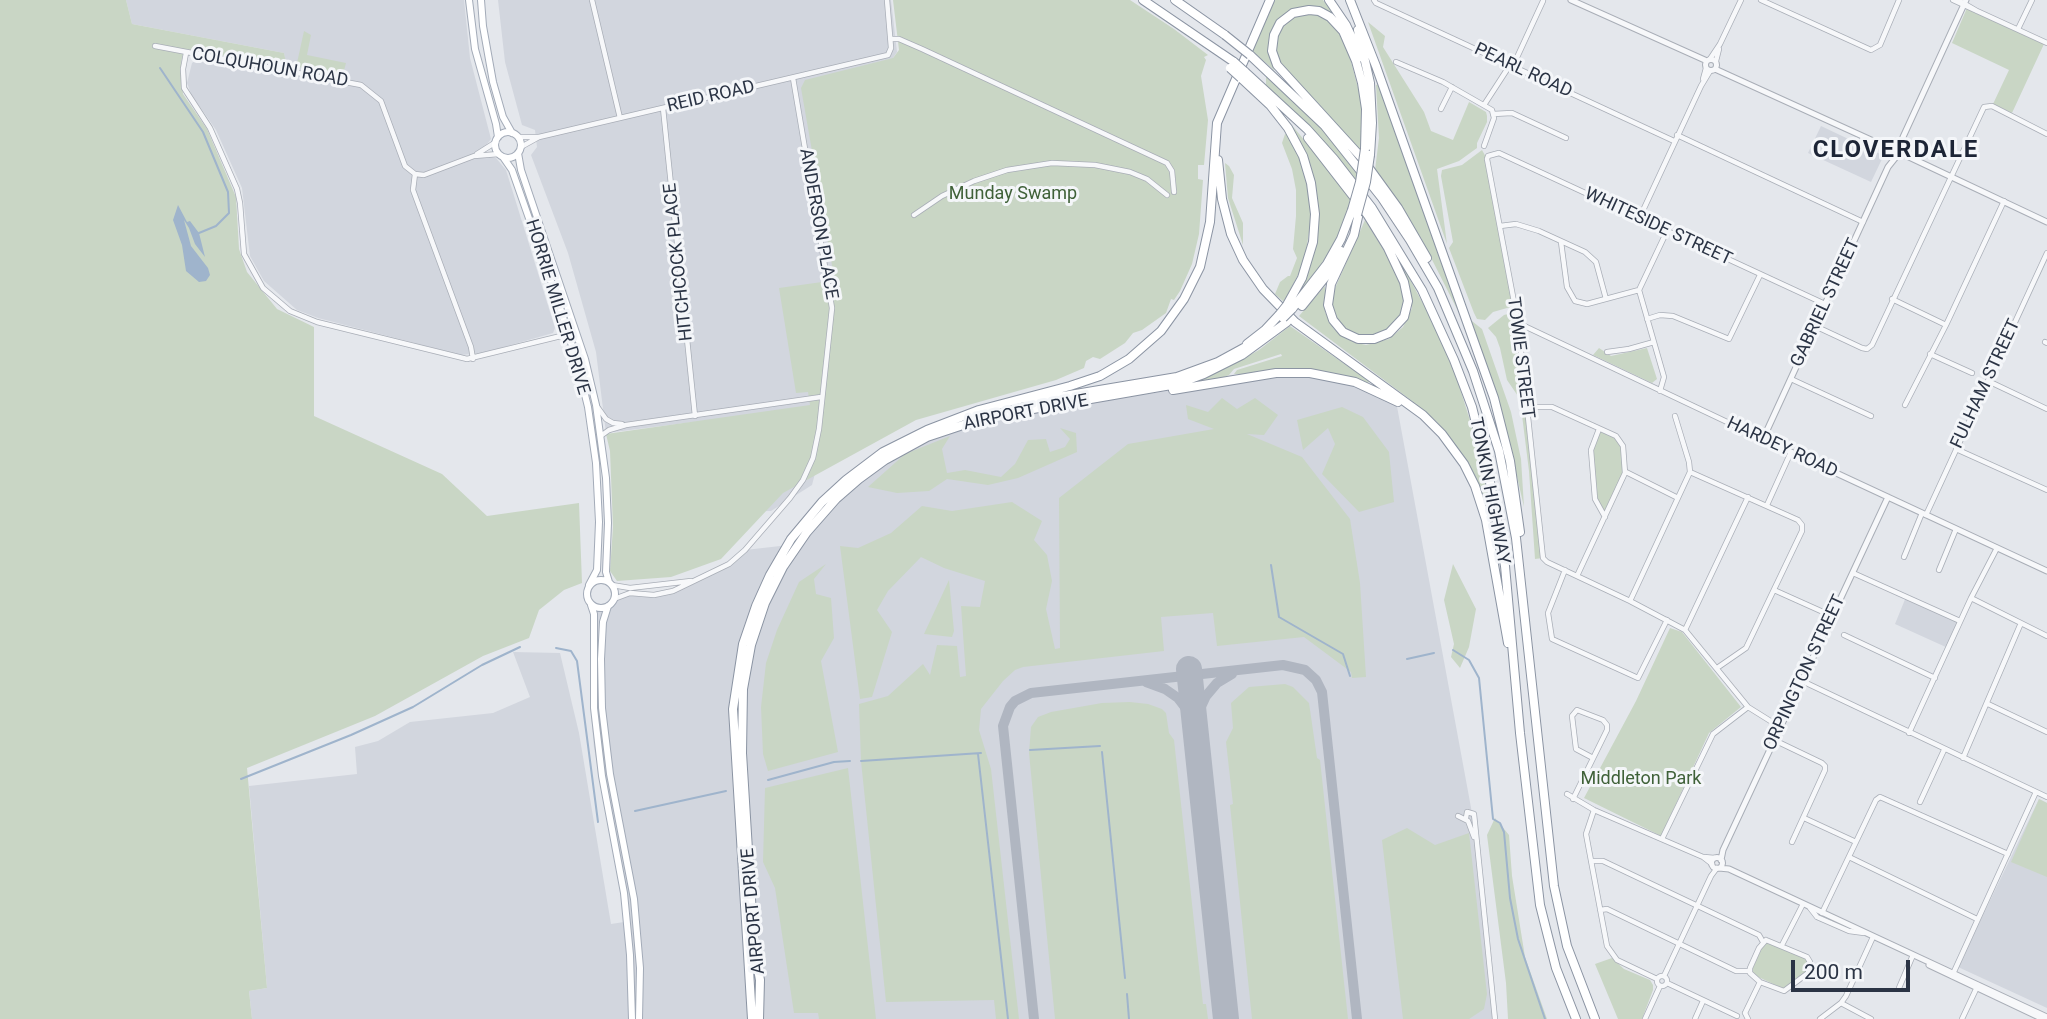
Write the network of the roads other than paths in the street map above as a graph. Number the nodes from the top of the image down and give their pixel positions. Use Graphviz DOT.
graph roads {
  1 [pos="469,0"];
  2 [pos="481,0"];
  3 [pos="592,0"];
  4 [pos="887,0"];
  5 [pos="1143,0"];
  6 [pos="1175,0"];
  7 [pos="1270,0"];
  8 [pos="1329,0"];
  9 [pos="1350,0"];
  10 [pos="1374,0"];
  11 [pos="1571,0"];
  12 [pos="1741,0"];
  13 [pos="1761,0"];
  14 [pos="1899,0"];
  15 [pos="1952,0"];
  16 [pos="2032,0"];
  17 [pos="1543,1"];
  18 [pos="1963,2"];
  19 [pos="2018,30"];
  20 [pos="891,39"];
  21 [pos="2047,43"];
  22 [pos="155,46"];
  23 [pos="186,53"];
  24 [pos="1396,62"];
  25 [pos="1711,65"];
  26 [pos="1511,66"];
  27 [pos="1242,74"];
  28 [pos="793,78"];
  29 [pos="1254,80"];
  30 [pos="1452,87"];
  31 [pos="1229,92"];
  32 [pos="1371,101"];
  33 [pos="1485,105"];
  34 [pos="663,108"];
  35 [pos="1441,109"];
  36 [pos="1493,114"];
  37 [pos="620,118"];
  38 [pos="2047,134"];
  39 [pos="515,135"];
  40 [pos="1677,135"];
  41 [pos="539,137"];
  42 [pos="1566,138"];
  43 [pos="497,140"];
  44 [pos="1675,141"];
  45 [pos="1484,146"];
  46 [pos="519,150"];
  47 [pos="1896,151"];
  48 [pos="1368,152"];
  49 [pos="1490,154"];
  50 [pos="501,155"];
  51 [pos="474,156"];
  52 [pos="415,174"];
  53 [pos="1951,176"];
  54 [pos="1174,192"];
  55 [pos="1167,195"];
  56 [pos="2004,201"];
  57 [pos="1356,214"];
  58 [pos="914,215"];
  59 [pos="1639,219"];
  60 [pos="2046,220"];
  61 [pos="1863,222"];
  62 [pos="1500,226"];
  63 [pos="1667,231"];
  64 [pos="1560,242"];
  65 [pos="2047,253"];
  66 [pos="1760,275"];
  67 [pos="1639,290"];
  68 [pos="1606,299"];
  69 [pos="1892,299"];
  70 [pos="1825,304"];
  71 [pos="1291,309"];
  72 [pos="1283,318"];
  73 [pos="1647,319"];
  74 [pos="1518,323"];
  75 [pos="1945,325"];
  76 [pos="1815,326"];
  77 [pos="569,334"];
  78 [pos="1654,342"];
  79 [pos="1607,352"];
  80 [pos="1930,354"];
  81 [pos="472,359"];
  82 [pos="1972,373"];
  83 [pos="1791,379"];
  84 [pos="1988,381"];
  85 [pos="1660,391"];
  86 [pos="1114,396"];
  87 [pos="821,397"];
  88 [pos="596,405"];
  89 [pos="1905,405"];
  90 [pos="1527,407"];
  91 [pos="2047,409"];
  92 [pos="695,416"];
  93 [pos="1675,416"];
  94 [pos="1871,416"];
  95 [pos="940,424"];
  96 [pos="626,425"];
  97 [pos="1599,429"];
  98 [pos="1442,434"];
  99 [pos="601,435"];
  100 [pos="1763,439"];
  101 [pos="1956,449"];
  102 [pos="1499,451"];
  103 [pos="1791,452"];
  104 [pos="1626,472"];
  105 [pos="1690,472"];
  106 [pos="2047,490"];
  107 [pos="1748,497"];
  108 [pos="1888,497"];
  109 [pos="1678,498"];
  110 [pos="1766,505"];
  111 [pos="1924,514"];
  112 [pos="1605,517"];
  113 [pos="1956,529"];
  114 [pos="1997,548"];
  115 [pos="1904,557"];
  116 [pos="1565,570"];
  117 [pos="1939,570"];
  118 [pos="2047,571"];
  119 [pos="1853,572"];
  120 [pos="1520,573"];
  121 [pos="705,576"];
  122 [pos="1577,576"];
  123 [pos="610,584"];
  124 [pos="589,585"];
  125 [pos="1774,590"];
  126 [pos="1971,598"];
  127 [pos="614,599"];
  128 [pos="1630,601"];
  129 [pos="591,605"];
  130 [pos="608,606"];
  131 [pos="1832,616"];
  132 [pos="1667,620"];
  133 [pos="1960,621"];
  134 [pos="2021,623"];
  135 [pos="1685,630"];
  136 [pos="1844,635"];
  137 [pos="2047,636"];
  138 [pos="1717,668"];
  139 [pos="1935,678"];
  140 [pos="1802,681"];
  141 [pos="1517,702"];
  142 [pos="1988,704"];
  143 [pos="1748,707"];
  144 [pos="1780,727"];
  145 [pos="2047,732"];
  146 [pos="1909,733"];
  147 [pos="1774,740"];
  148 [pos="1944,750"];
  149 [pos="1593,758"];
  150 [pos="1963,758"];
  151 [pos="2036,792"];
  152 [pos="1567,794"];
  153 [pos="2047,797"];
  154 [pos="1573,799"];
  155 [pos="1920,802"];
  156 [pos="1594,810"];
  157 [pos="1458,816"];
  158 [pos="1804,817"];
  159 [pos="1665,840"];
  160 [pos="1792,842"];
  161 [pos="1856,842"];
  162 [pos="2008,854"];
  163 [pos="1849,857"];
  164 [pos="1591,861"];
  165 [pos="1717,863"];
  166 [pos="1803,904"];
  167 [pos="1697,906"];
  168 [pos="1810,908"];
  169 [pos="1600,910"];
  170 [pos="1822,913"];
  171 [pos="1977,919"];
  172 [pos="1865,933"];
  173 [pos="1873,937"];
  174 [pos="1763,942"];
  175 [pos="1678,944"];
  176 [pos="1782,945"];
  177 [pos="1913,956"];
  178 [pos="1749,971"];
  179 [pos="1952,974"];
  180 [pos="1664,976"];
  181 [pos="1657,979"];
  182 [pos="1760,982"];
  183 [pos="1667,984"];
  184 [pos="1660,986"];
  185 [pos="1978,986"];
  186 [pos="1899,988"];
  187 [pos="1703,1000"];
  188 [pos="1841,1003"];
  189 [pos="1745,1013"];
  190 [pos="1737,1017"];
  191 [pos="2045,1018"];
  192 [pos="632,1019"];
  193 [pos="639,1019"];
  194 [pos="752,1019"];
  195 [pos="759,1019"];
  196 [pos="1495,1019"];
  197 [pos="1576,1019"];
  198 [pos="1595,1019"];
  199 [pos="1645,1019"];
  200 [pos="1695,1019"];
  201 [pos="1748,1019"];
  202 [pos="1820,1019"];
  203 [pos="1871,1019"];
  204 [pos="1962,1019"];
  1 -- 43 [label="main road, HORRIE MILLER DRIVE"];
  2 -- 39 [label="main road, HORRIE MILLER DRIVE"];
  3 -- 37 [label="street"];
  4 -- 20 [label="street"];
  5 -- 27 [label="highway, TONKIN HIGHWAY, bridge"];
  6 -- 102 [label="highway, TONKIN HIGHWAY, bridge"];
  7 -- 31 [label="highway"];
  8 -- 32 [label="highway"];
  9 -- 32 [label="highway"];
  9 -- 120 [label="highway"];
  10 -- 26 [label="street, PEARL ROAD"];
  11 -- 25 [label="street"];
  12 -- 25 [label="street"];
  13 -- 14 [label="street"];
  15 -- 18 [label="street"];
  16 -- 19 [label="street"];
  17 -- 26 [label="street"];
  18 -- 19 [label="street"];
  18 -- 47 [label="street, GABRIEL STREET"];
  19 -- 21 [label="street"];
  20 -- 28 [label="street, REID ROAD"];
  20 -- 54 [label="street"];
  22 -- 23 [label="street, COLQUHOUN ROAD"];
  23 -- 52 [label="street, COLQUHOUN ROAD"];
  23 -- 81 [label="street"];
  24 -- 30 [label="street"];
  25 -- 40 [label="street"];
  25 -- 47 [label="street"];
  26 -- 33 [label="street"];
  26 -- 44 [label="street, PEARL ROAD"];
  27 -- 29 [label="highway, TONKIN HIGHWAY"];
  27 -- 71 [label="highway"];
  28 -- 34 [label="street, REID ROAD"];
  28 -- 87 [label="street, ANDERSON PLACE"];
  29 -- 57 [label="highway"];
  29 -- 141 [label="highway, TONKIN HIGHWAY"];
  30 -- 33 [label="street"];
  30 -- 35 [label="street"];
  31 -- 95 [label="highway"];
  31 -- 98 [label="highway"];
  32 -- 48 [label="highway"];
  33 -- 36 [label="street"];
  34 -- 37 [label="street, REID ROAD"];
  34 -- 92 [label="street, HITCHCOCK PLACE"];
  36 -- 42 [label="street"];
  36 -- 45 [label="street"];
  37 -- 41 [label="street, REID ROAD"];
  38 -- 53 [label="street"];
  39 -- 41 [label="street, REID ROAD"];
  39 -- 43 [label="main road"];
  39 -- 46 [label="main road, HORRIE MILLER DRIVE"];
  40 -- 44 [label="street"];
  40 -- 61 [label="street"];
  41 -- 46 [label="street, REID ROAD"];
  43 -- 50 [label="main road, HORRIE MILLER DRIVE"];
  43 -- 51 [label="street"];
  44 -- 59 [label="street"];
  46 -- 50 [label="main road"];
  46 -- 88 [label="main road, HORRIE MILLER DRIVE"];
  47 -- 53 [label="street"];
  47 -- 61 [label="street, GABRIEL STREET"];
  48 -- 57 [label="highway, bridge"];
  48 -- 57 [label="highway, AIRPORT DRIVE, bridge"];
  48 -- 102 [label="highway"];
  49 -- 59 [label="street, WHITESIDE STREET"];
  49 -- 62 [label="street, TOWIE STREET"];
  50 -- 51 [label="street"];
  50 -- 77 [label="main road, HORRIE MILLER DRIVE"];
  51 -- 52 [label="street"];
  52 -- 81 [label="street"];
  53 -- 56 [label="street"];
  53 -- 69 [label="street"];
  55 -- 58 [label="street"];
  56 -- 60 [label="street"];
  56 -- 75 [label="street"];
  57 -- 71 [label="highway, AIRPORT DRIVE"];
  59 -- 63 [label="street, WHITESIDE STREET"];
  61 -- 70 [label="street, GABRIEL STREET"];
  62 -- 64 [label="street"];
  62 -- 74 [label="street, TOWIE STREET"];
  63 -- 66 [label="street, WHITESIDE STREET"];
  63 -- 67 [label="street"];
  64 -- 68 [label="street"];
  64 -- 68 [label="street"];
  65 -- 84 [label="street, FULHAM STREET"];
  66 -- 70 [label="street, WHITESIDE STREET"];
  66 -- 73 [label="street"];
  67 -- 68 [label="street"];
  67 -- 73 [label="street"];
  69 -- 75 [label="street"];
  69 -- 76 [label="street"];
  70 -- 76 [label="street, GABRIEL STREET"];
  71 -- 72 [label="highway, AIRPORT DRIVE"];
  72 -- 86 [label="highway, AIRPORT DRIVE"];
  72 -- 95 [label="highway"];
  73 -- 78 [label="street"];
  74 -- 85 [label="street, HARDEY ROAD"];
  74 -- 90 [label="street, TOWIE STREET"];
  75 -- 80 [label="street"];
  76 -- 83 [label="street, GABRIEL STREET"];
  77 -- 81 [label="street"];
  77 -- 124 [label="main road, HORRIE MILLER DRIVE"];
  78 -- 79 [label="street"];
  78 -- 85 [label="street"];
  80 -- 82 [label="street"];
  80 -- 89 [label="street"];
  83 -- 94 [label="street"];
  83 -- 100 [label="street, GABRIEL STREET"];
  84 -- 91 [label="street"];
  84 -- 101 [label="street, FULHAM STREET"];
  85 -- 100 [label="street, HARDEY ROAD"];
  86 -- 98 [label="highway"];
  86 -- 195 [label="highway, AIRPORT DRIVE"];
  87 -- 92 [label="street"];
  87 -- 121 [label="street, ANDERSON PLACE"];
  88 -- 96 [label="street"];
  88 -- 99 [label="main road, HORRIE MILLER DRIVE"];
  90 -- 97 [label="street"];
  90 -- 116 [label="street, TOWIE STREET"];
  92 -- 96 [label="street"];
  93 -- 105 [label="street"];
  95 -- 194 [label="highway, AIRPORT DRIVE"];
  96 -- 99 [label="street"];
  97 -- 104 [label="street"];
  97 -- 112 [label="street"];
  98 -- 141 [label="highway"];
  99 -- 123 [label="main road, HORRIE MILLER DRIVE"];
  100 -- 103 [label="street, HARDEY ROAD"];
  101 -- 106 [label="street"];
  101 -- 111 [label="street, FULHAM STREET"];
  102 -- 120 [label="highway, TONKIN HIGHWAY"];
  103 -- 108 [label="street, HARDEY ROAD"];
  103 -- 110 [label="street"];
  104 -- 109 [label="street"];
  104 -- 112 [label="street"];
  105 -- 107 [label="street"];
  105 -- 109 [label="street"];
  107 -- 110 [label="street"];
  107 -- 135 [label="street"];
  108 -- 111 [label="street, HARDEY ROAD"];
  108 -- 119 [label="street, ORPINGTON STREET"];
  109 -- 128 [label="street"];
  110 -- 125 [label="street"];
  111 -- 113 [label="street, HARDEY ROAD"];
  111 -- 115 [label="street, FULHAM STREET"];
  112 -- 122 [label="street"];
  113 -- 114 [label="street, HARDEY ROAD"];
  113 -- 117 [label="street"];
  114 -- 118 [label="street, HARDEY ROAD"];
  114 -- 126 [label="street"];
  116 -- 122 [label="street"];
  116 -- 132 [label="street"];
  119 -- 131 [label="street, ORPINGTON STREET"];
  119 -- 133 [label="street"];
  120 -- 198 [label="highway, TONKIN HIGHWAY"];
  121 -- 123 [label="street, ANDERSON PLACE"];
  121 -- 127 [label="street, ANDERSON PLACE"];
  122 -- 128 [label="street"];
  123 -- 124 [label="main road"];
  123 -- 127 [label="main road"];
  124 -- 129 [label="main road"];
  125 -- 131 [label="street"];
  125 -- 138 [label="street"];
  126 -- 133 [label="street"];
  126 -- 134 [label="street"];
  127 -- 130 [label="main road"];
  128 -- 132 [label="street"];
  129 -- 130 [label="main road"];
  129 -- 192 [label="main road"];
  130 -- 193 [label="main road"];
  131 -- 140 [label="street, ORPINGTON STREET"];
  132 -- 135 [label="street"];
  133 -- 139 [label="street"];
  134 -- 137 [label="street"];
  134 -- 142 [label="street"];
  135 -- 138 [label="street"];
  136 -- 139 [label="street"];
  138 -- 143 [label="street"];
  139 -- 146 [label="street"];
  140 -- 144 [label="street, ORPINGTON STREET"];
  140 -- 146 [label="street"];
  141 -- 197 [label="highway, TONKIN HIGHWAY"];
  142 -- 145 [label="street"];
  142 -- 150 [label="street"];
  143 -- 144 [label="street"];
  143 -- 159 [label="street"];
  144 -- 147 [label="street, ORPINGTON STREET"];
  146 -- 148 [label="street"];
  147 -- 158 [label="street"];
  147 -- 165 [label="street, ORPINGTON STREET"];
  148 -- 150 [label="street"];
  148 -- 155 [label="street"];
  149 -- 149 [label="street"];
  149 -- 154 [label="street"];
  150 -- 151 [label="street"];
  151 -- 153 [label="street"];
  151 -- 162 [label="street"];
  152 -- 154 [label="street"];
  154 -- 156 [label="street"];
  156 -- 159 [label="street"];
  156 -- 164 [label="street"];
  157 -- 196 [label="street"];
  158 -- 160 [label="street"];
  158 -- 161 [label="street"];
  159 -- 165 [label="street"];
  161 -- 162 [label="street"];
  161 -- 163 [label="street"];
  162 -- 171 [label="street"];
  163 -- 170 [label="street"];
  163 -- 171 [label="street"];
  164 -- 167 [label="street"];
  164 -- 169 [label="street"];
  165 -- 166 [label="street"];
  165 -- 167 [label="street"];
  166 -- 168 [label="street"];
  166 -- 176 [label="street"];
  167 -- 174 [label="street"];
  167 -- 175 [label="street"];
  168 -- 170 [label="street"];
  168 -- 172 [label="street"];
  169 -- 175 [label="street"];
  169 -- 181 [label="street"];
  170 -- 172 [label="street"];
  171 -- 179 [label="street"];
  172 -- 173 [label="street"];
  173 -- 177 [label="street"];
  173 -- 188 [label="street"];
  174 -- 176 [label="street"];
  174 -- 178 [label="street"];
  175 -- 178 [label="street"];
  175 -- 180 [label="street"];
  176 -- 182 [label="street"];
  177 -- 179 [label="street"];
  177 -- 186 [label="street"];
  178 -- 182 [label="street"];
  179 -- 185 [label="street"];
  180 -- 181 [label="street"];
  180 -- 183 [label="street"];
  181 -- 184 [label="street"];
  182 -- 189 [label="street"];
  183 -- 184 [label="street"];
  183 -- 187 [label="street"];
  184 -- 199 [label="street"];
  185 -- 191 [label="street"];
  185 -- 204 [label="street"];
  187 -- 190 [label="street"];
  187 -- 200 [label="street"];
  188 -- 202 [label="street"];
  188 -- 203 [label="street"];
  189 -- 190 [label="street"];
  189 -- 201 [label="street"];
}
